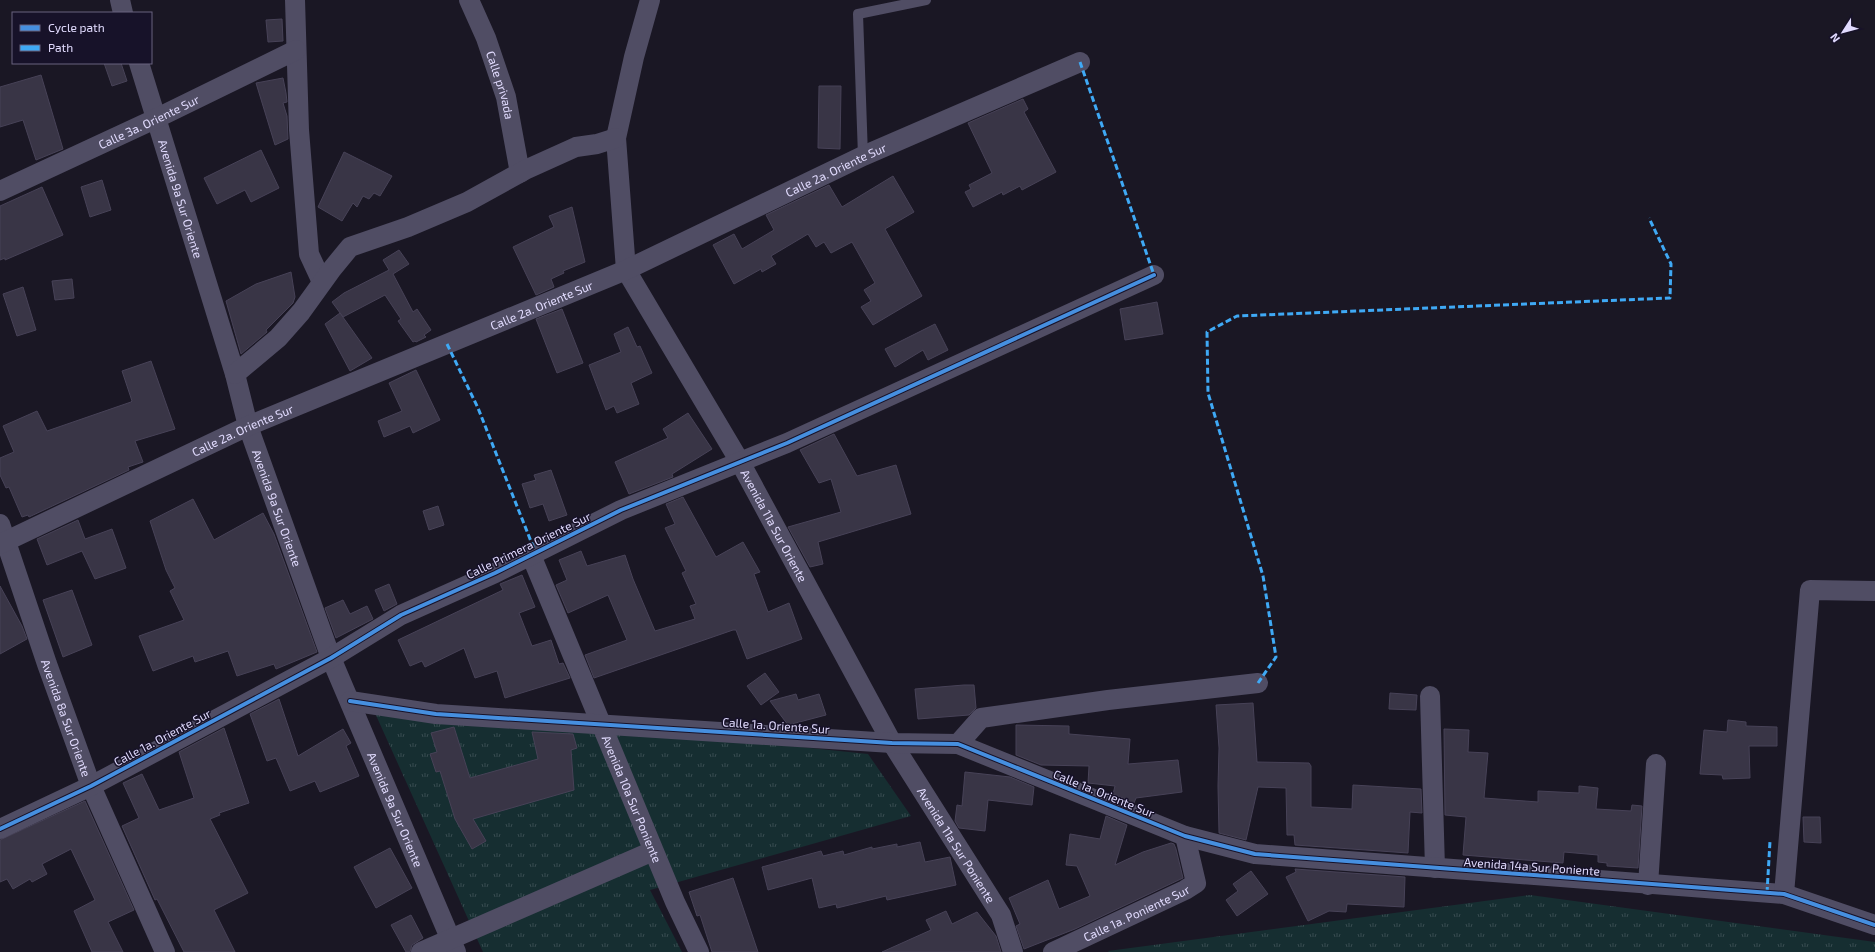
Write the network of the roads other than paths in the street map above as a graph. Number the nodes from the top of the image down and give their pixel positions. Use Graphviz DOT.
graph roads {
  1 [pos="120,0"];
  2 [pos="295,0"];
  3 [pos="469,0"];
  4 [pos="650,0"];
  5 [pos="926,0"];
  6 [pos="124,12"];
  7 [pos="296,50"];
  8 [pos="1080,62"];
  9 [pos="138,64"];
  10 [pos="155,119"];
  11 [pos="616,138"];
  12 [pos="863,156"];
  13 [pos="520,173"];
  14 [pos="0,191"];
  15 [pos="626,270"];
  16 [pos="1154,275"];
  17 [pos="322,282"];
  18 [pos="235,374"];
  19 [pos="248,426"];
  20 [pos="740,462"];
  21 [pos="2,536"];
  22 [pos="531,555"];
  23 [pos="1875,591"];
  24 [pos="331,658"];
  25 [pos="1258,683"];
  26 [pos="1430,696"];
  27 [pos="350,701"];
  28 [pos="599,723"];
  29 [pos="892,743"];
  30 [pos="958,744"];
  31 [pos="1656,764"];
  32 [pos="91,786"];
  33 [pos="0,829"];
  34 [pos="1185,836"];
  35 [pos="653,851"];
  36 [pos="1435,868"];
  37 [pos="1648,885"];
  38 [pos="1784,894"];
  39 [pos="1875,925"];
  40 [pos="453,946"];
  41 [pos="165,952"];
  42 [pos="421,952"];
  43 [pos="699,952"];
  44 [pos="1013,952"];
  45 [pos="1053,952"];
  1 -- 6 [label="street"];
  2 -- 7 [label="street"];
  3 -- 13 [label="street, Calle privada"];
  4 -- 11 [label="street"];
  5 -- 12 [label="lane"];
  7 -- 10 [label="street, Calle 3a. Oriente Sur"];
  7 -- 17 [label="street"];
  8 -- 12 [label="street, Calle 2a. Oriente Sur"];
  9 -- 10 [label="street, Avenida 9a Sur Oriente"];
  10 -- 14 [label="street, Calle 3a. Oriente Sur"];
  10 -- 18 [label="street, Avenida 9a Sur Oriente"];
  11 -- 13 [label="street"];
  11 -- 15 [label="street"];
  12 -- 15 [label="street, Calle 2a. Oriente Sur"];
  13 -- 17 [label="street"];
  15 -- 19 [label="street, Calle 2a. Oriente Sur"];
  15 -- 20 [label="street, Avenida 11a Sur Oriente"];
  16 -- 20 [label="street, Calle Primera Oriente Sur"];
  17 -- 18 [label="street"];
  18 -- 19 [label="street, Avenida 9a Sur Oriente"];
  19 -- 21 [label="street, Calle 2a. Oriente Sur"];
  19 -- 24 [label="street, Avenida 9a Sur Oriente"];
  20 -- 22 [label="street, Calle Primera Oriente Sur"];
  20 -- 29 [label="street, Avenida 11a Sur Oriente"];
  21 -- 32 [label="street, Avenida 8a Sur Oriente"];
  22 -- 24 [label="street, Calle Primera Oriente Sur"];
  22 -- 28 [label="street, Avenida 10a Sur Poniente"];
  23 -- 38 [label="street"];
  24 -- 27 [label="street, Avenida 9a Sur Oriente"];
  24 -- 32 [label="street, Calle 1a. Oriente Sur"];
  25 -- 30 [label="street"];
  26 -- 36 [label="street"];
  27 -- 28 [label="street, Calle 1a. Oriente Sur"];
  27 -- 40 [label="street, Avenida 9a Sur Oriente"];
  28 -- 29 [label="street, Calle 1a. Oriente Sur"];
  28 -- 35 [label="street, Avenida 10a Sur Poniente"];
  29 -- 30 [label="street, Calle 1a. Oriente Sur"];
  29 -- 44 [label="street, Avenida 11a Sur Poniente"];
  30 -- 34 [label="street, Calle 1a. Oriente Sur"];
  31 -- 37 [label="street"];
  32 -- 33 [label="street, Calle 1a. Oriente Sur"];
  32 -- 41 [label="street, Avenida 8a Sur Oriente"];
  34 -- 36 [label="street, Avenida 14a Sur Poniente"];
  34 -- 45 [label="street, Calle 1a. Poniente Sur"];
  35 -- 40 [label="street"];
  35 -- 43 [label="street, Avenida 10a Sur Poniente"];
  36 -- 37 [label="street, Avenida 14a Sur Poniente"];
  37 -- 38 [label="street, Avenida 14a Sur Poniente"];
  38 -- 39 [label="street, Avenida 14a Sur Poniente"];
  40 -- 42 [label="street"];
}
